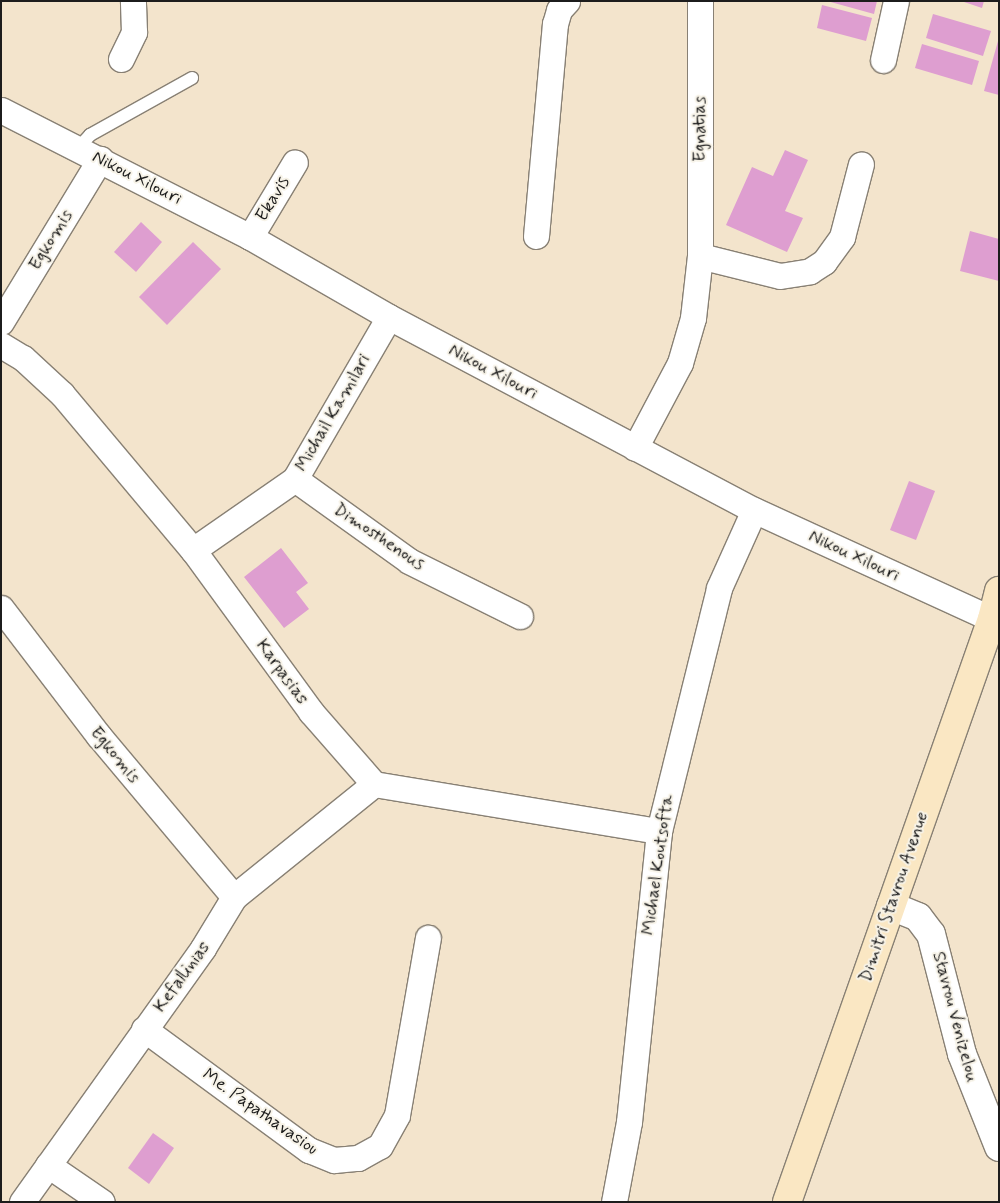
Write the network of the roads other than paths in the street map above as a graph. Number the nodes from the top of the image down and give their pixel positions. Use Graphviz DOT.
graph roads {
  1 [pos="132,1"];
  2 [pos="567,1"];
  3 [pos="700,1"];
  4 [pos="896,1"];
  5 [pos="121,59"];
  6 [pos="883,60"];
  7 [pos="192,78"];
  8 [pos="1,110"];
  9 [pos="78,148"];
  10 [pos="100,158"];
  11 [pos="295,162"];
  12 [pos="861,164"];
  13 [pos="536,236"];
  14 [pos="250,237"];
  15 [pos="700,256"];
  16 [pos="389,317"];
  17 [pos="1,322"];
  18 [pos="1,344"];
  19 [pos="635,448"];
  20 [pos="295,479"];
  21 [pos="754,510"];
  22 [pos="193,550"];
  23 [pos="999,591"];
  24 [pos="1,608"];
  25 [pos="520,616"];
  26 [pos="992,619"];
  27 [pos="374,784"];
  28 [pos="659,831"];
  29 [pos="234,897"];
  30 [pos="891,906"];
  31 [pos="428,938"];
  32 [pos="144,1029"];
  33 [pos="999,1147"];
  34 [pos="48,1165"];
  35 [pos="22,1202"];
  36 [pos="102,1202"];
  37 [pos="614,1202"];
  38 [pos="787,1202"];
  1 -- 5 [label="street"];
  2 -- 13 [label="street"];
  3 -- 15 [label="street, Egnatias"];
  4 -- 6 [label="street"];
  7 -- 9 [label="lane"];
  8 -- 9 [label="street, Nikou Xilouri"];
  9 -- 10 [label="street, Nikou Xilouri"];
  10 -- 14 [label="street, Nikou Xilouri"];
  10 -- 17 [label="street, Egkomis"];
  11 -- 14 [label="street, Ekavis"];
  12 -- 15 [label="street"];
  14 -- 16 [label="street, Nikou Xilouri"];
  15 -- 19 [label="street, Egnatias"];
  16 -- 19 [label="street, Nikou Xilouri"];
  16 -- 20 [label="street, Michail Kamilari"];
  18 -- 22 [label="street, Karpasias"];
  19 -- 21 [label="street, Nikou Xilouri"];
  20 -- 22 [label="street, Michail Kamilari"];
  20 -- 25 [label="street, Dimosthenous"];
  21 -- 26 [label="street, Nikou Xilouri"];
  21 -- 28 [label="street, Michael Koutsofta"];
  22 -- 27 [label="street, Karpasias"];
  23 -- 26 [label="main road, Dimitri Stavrou Avenue"];
  24 -- 29 [label="street, Egkomis"];
  26 -- 30 [label="main road, Dimitri Stavrou Avenue"];
  27 -- 28 [label="street"];
  27 -- 29 [label="street, Kefallinias"];
  28 -- 37 [label="street, Michael Koutsofta"];
  29 -- 32 [label="street, Kefallinias"];
  30 -- 33 [label="street, Stavrou Venizelou"];
  30 -- 38 [label="main road, Dimitri Stavrou Avenue"];
  31 -- 32 [label="street, Me. Papathavasiou"];
  32 -- 34 [label="street, Kefallinias"];
  34 -- 35 [label="street, Kefallinias"];
  34 -- 36 [label="street"];
}
